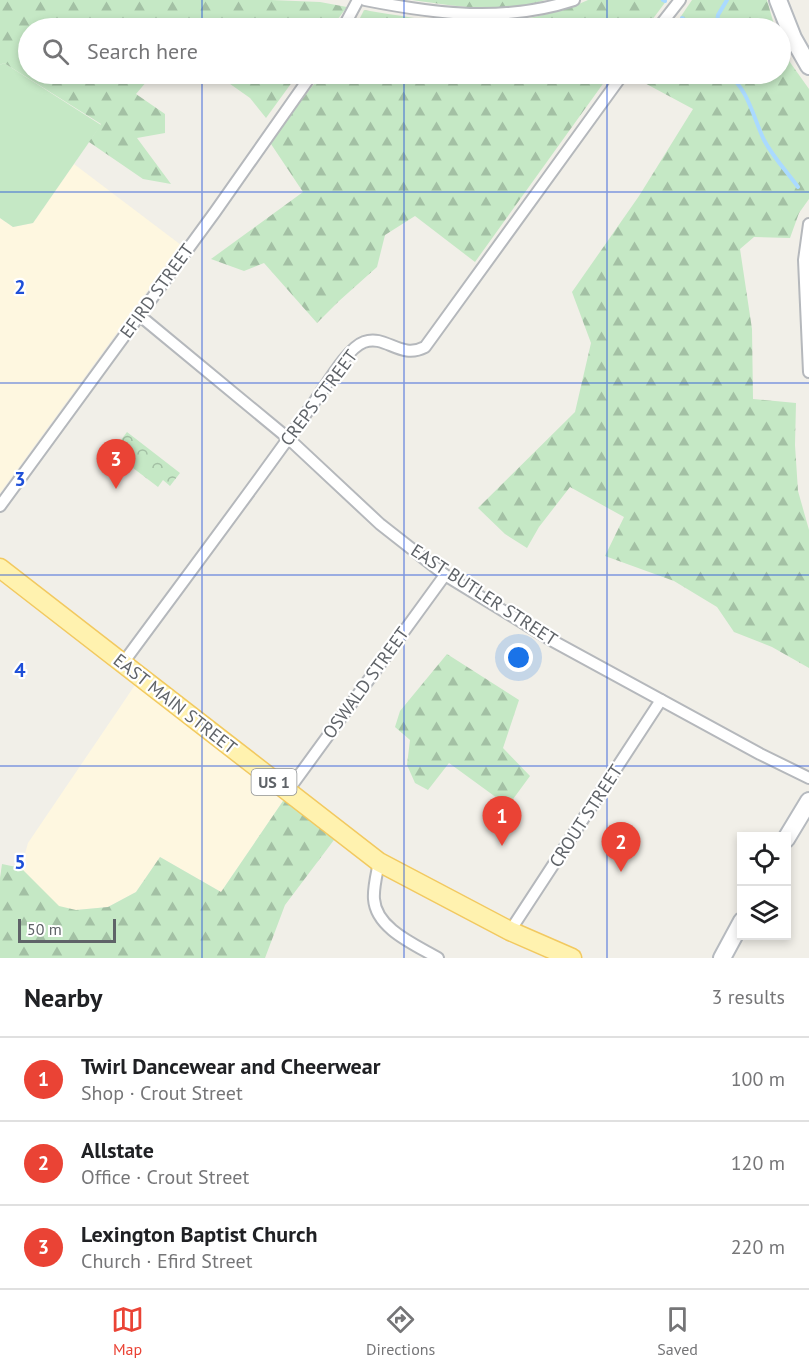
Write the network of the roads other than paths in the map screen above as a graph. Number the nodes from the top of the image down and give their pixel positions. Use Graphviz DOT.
graph roads {
  1 [pos="358,0"];
  2 [pos="365,0"];
  3 [pos="574,0"];
  4 [pos="680,0"];
  5 [pos="778,0"];
  6 [pos="348,18"];
  7 [pos="666,18"];
  8 [pos="785,18"];
  9 [pos="791,33"];
  10 [pos="809,66"];
  11 [pos="305,84"];
  12 [pos="615,84"];
  13 [pos="809,224"];
  14 [pos="139,315"];
  15 [pos="809,372"];
  16 [pos="288,439"];
  17 [pos="0,506"];
  18 [pos="0,568"];
  19 [pos="445,575"];
  20 [pos="123,663"];
  21 [pos="661,700"];
  22 [pos="809,778"];
  23 [pos="287,792"];
  24 [pos="809,801"];
  25 [pos="790,832"];
  26 [pos="379,862"];
  27 [pos="737,929"];
  28 [pos="510,931"];
  29 [pos="438,958"];
  30 [pos="572,958"];
  31 [pos="722,958"];
  1 -- 6 [label="street"];
  2 -- 3 [label="street"];
  4 -- 7 [label="street"];
  5 -- 8 [label="street"];
  9 -- 10 [label="street"];
  11 -- 14 [label="street, EFIRD STREET"];
  12 -- 16 [label="street, CREPS STREET"];
  13 -- 15 [label="street"];
  14 -- 16 [label="street, EAST BUTLER STREET"];
  14 -- 17 [label="street, EFIRD STREET"];
  16 -- 19 [label="street, EAST BUTLER STREET"];
  16 -- 20 [label="street, CREPS STREET"];
  18 -- 20 [label="main road, EAST MAIN STREET / US 1"];
  19 -- 21 [label="street, EAST BUTLER STREET"];
  19 -- 23 [label="street, OSWALD STREET"];
  20 -- 23 [label="main road, EAST MAIN STREET / US 1"];
  21 -- 22 [label="street, EAST BUTLER STREET"];
  21 -- 28 [label="street, CROUT STREET"];
  23 -- 26 [label="main road, EAST MAIN STREET / US 1"];
  24 -- 25 [label="street"];
  26 -- 28 [label="main road, EAST MAIN STREET / US 1"];
  26 -- 29 [label="street"];
  27 -- 31 [label="street"];
  28 -- 30 [label="main road, EAST MAIN STREET / US 1"];
}
